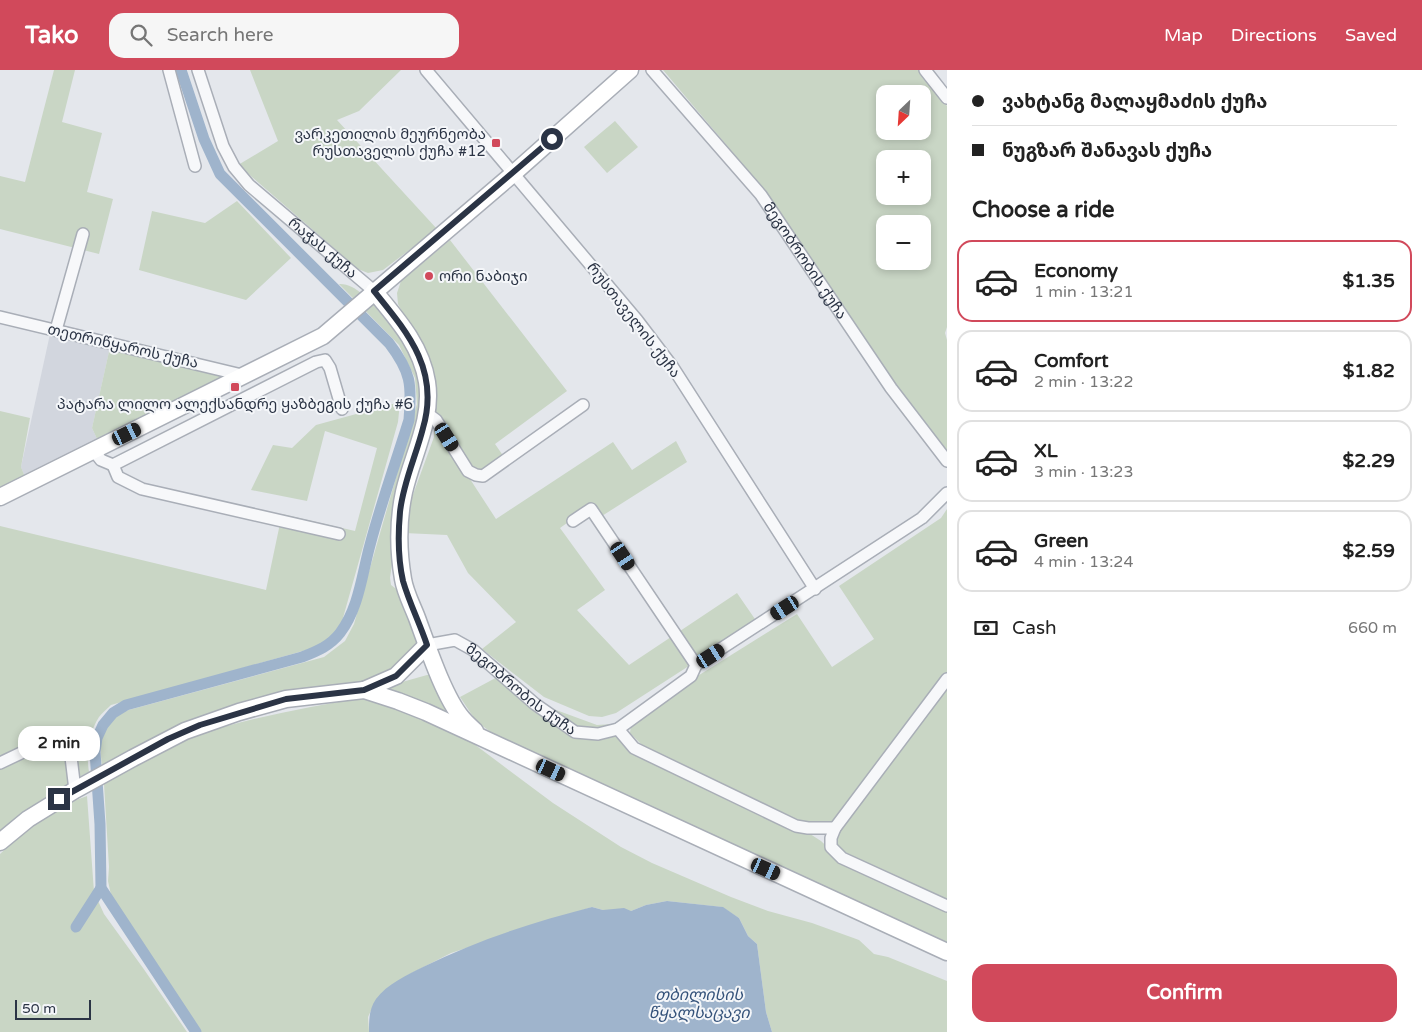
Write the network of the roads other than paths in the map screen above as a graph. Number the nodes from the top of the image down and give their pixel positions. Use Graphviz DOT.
graph roads {
  1 [pos="169,70"];
  2 [pos="198,70"];
  3 [pos="426,70"];
  4 [pos="630,70"];
  5 [pos="652,70"];
  6 [pos="925,70"];
  7 [pos="947,98"];
  8 [pos="195,166"];
  9 [pos="514,173"];
  10 [pos="83,234"];
  11 [pos="371,294"];
  12 [pos="0,317"];
  13 [pos="56,330"];
  14 [pos="246,376"];
  15 [pos="584,405"];
  16 [pos="342,409"];
  17 [pos="426,416"];
  18 [pos="94,451"];
  19 [pos="947,461"];
  20 [pos="113,465"];
  21 [pos="0,497"];
  22 [pos="945,500"];
  23 [pos="573,521"];
  24 [pos="339,534"];
  25 [pos="815,590"];
  26 [pos="427,645"];
  27 [pos="696,666"];
  28 [pos="947,679"];
  29 [pos="364,690"];
  30 [pos="618,729"];
  31 [pos="481,737"];
  32 [pos="0,763"];
  33 [pos="79,788"];
  34 [pos="835,828"];
  35 [pos="0,842"];
  36 [pos="947,906"];
  37 [pos="947,952"];
  1 -- 8 [label="street"];
  2 -- 11 [label="street, რაჭას ქუჩა"];
  3 -- 9 [label="street, რუსთაველის ქუჩა"];
  4 -- 9 [label="street"];
  5 -- 19 [label="street, მეგობრობის ქუჩა"];
  6 -- 7 [label="street"];
  9 -- 11 [label="street"];
  9 -- 25 [label="street, რუსთაველის ქუჩა"];
  10 -- 13 [label="street"];
  11 -- 14 [label="street"];
  11 -- 17 [label="street, რაჭას ქუჩა"];
  12 -- 13 [label="street, თეთრიწყაროს ქუჩა"];
  13 -- 14 [label="street, თეთრიწყაროს ქუჩა"];
  14 -- 18 [label="street"];
  15 -- 17 [label="street"];
  16 -- 20 [label="street"];
  17 -- 26 [label="street, რაჭას ქუჩა"];
  18 -- 20 [label="street"];
  18 -- 21 [label="street"];
  20 -- 24 [label="street"];
  22 -- 25 [label="street, მეგობრობის ქუჩა"];
  23 -- 27 [label="street"];
  25 -- 27 [label="street, მეგობრობის ქუჩა"];
  26 -- 29 [label="street"];
  26 -- 30 [label="street, მეგობრობის ქუჩა"];
  26 -- 31 [label="street, რაჭას ქუჩა"];
  27 -- 30 [label="street, მეგობრობის ქუჩა"];
  28 -- 34 [label="street"];
  29 -- 31 [label="street"];
  29 -- 33 [label="street"];
  30 -- 34 [label="street"];
  31 -- 37 [label="street"];
  32 -- 33 [label="street"];
  33 -- 35 [label="street"];
  34 -- 36 [label="street"];
}
